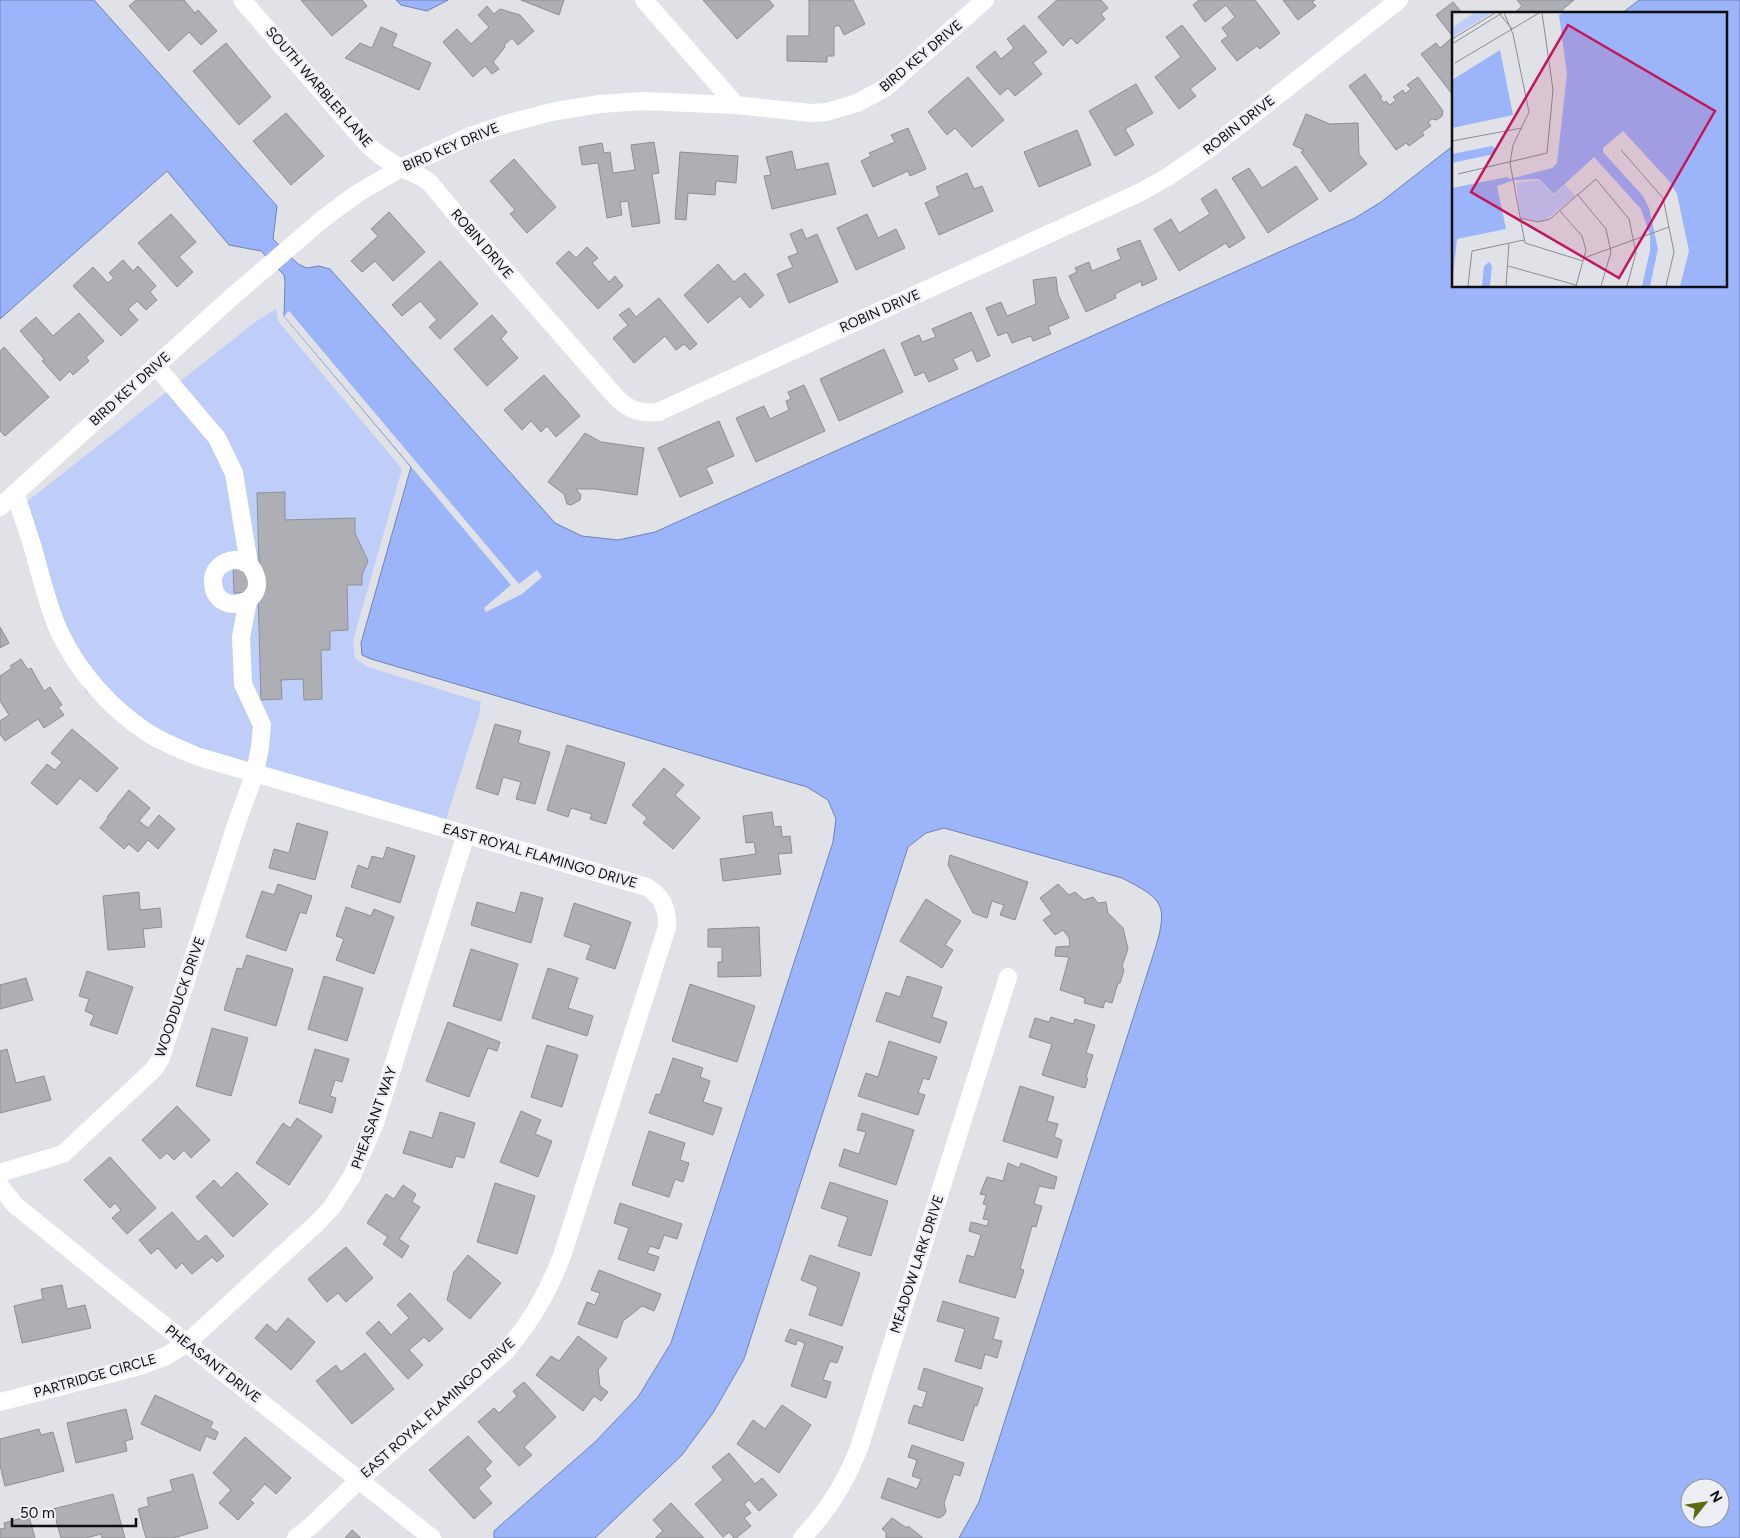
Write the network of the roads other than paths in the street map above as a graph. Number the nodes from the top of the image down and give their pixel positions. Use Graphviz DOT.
graph roads {
  1 [pos="242,0"];
  2 [pos="644,0"];
  3 [pos="986,0"];
  4 [pos="1398,0"];
  5 [pos="736,105"];
  6 [pos="401,168"];
  7 [pos="156,366"];
  8 [pos="15,493"];
  9 [pos="0,507"];
  10 [pos="249,564"];
  11 [pos="248,601"];
  12 [pos="255,773"];
  13 [pos="466,834"];
  14 [pos="1008,978"];
  15 [pos="0,1173"];
  16 [pos="0,1186"];
  17 [pos="187,1343"];
  18 [pos="0,1402"];
  19 [pos="358,1480"];
  20 [pos="296,1538"];
  21 [pos="432,1538"];
  22 [pos="802,1538"];
  1 -- 6 [label="street, SOUTH WARBLER LANE"];
  2 -- 5 [label="street"];
  3 -- 5 [label="street, BIRD KEY DRIVE"];
  4 -- 6 [label="street, ROBIN DRIVE"];
  5 -- 6 [label="street, BIRD KEY DRIVE"];
  6 -- 7 [label="street, BIRD KEY DRIVE"];
  7 -- 8 [label="street, BIRD KEY DRIVE"];
  7 -- 10 [label="street"];
  8 -- 9 [label="street, BIRD KEY DRIVE"];
  8 -- 12 [label="street, EAST ROYAL FLAMINGO DRIVE"];
  10 -- 11 [label="street"];
  10 -- 11 [label="street"];
  11 -- 12 [label="street, WOODDUCK DRIVE"];
  12 -- 13 [label="street, EAST ROYAL FLAMINGO DRIVE"];
  12 -- 15 [label="street, WOODDUCK DRIVE"];
  13 -- 17 [label="street, PHEASANT WAY"];
  13 -- 19 [label="street, EAST ROYAL FLAMINGO DRIVE"];
  14 -- 22 [label="street, MEADOW LARK DRIVE"];
  16 -- 17 [label="street, PHEASANT DRIVE"];
  17 -- 18 [label="street, PARTRIDGE CIRCLE"];
  17 -- 19 [label="street, PHEASANT DRIVE"];
  19 -- 20 [label="street"];
  19 -- 21 [label="street, PHEASANT DRIVE"];
}
